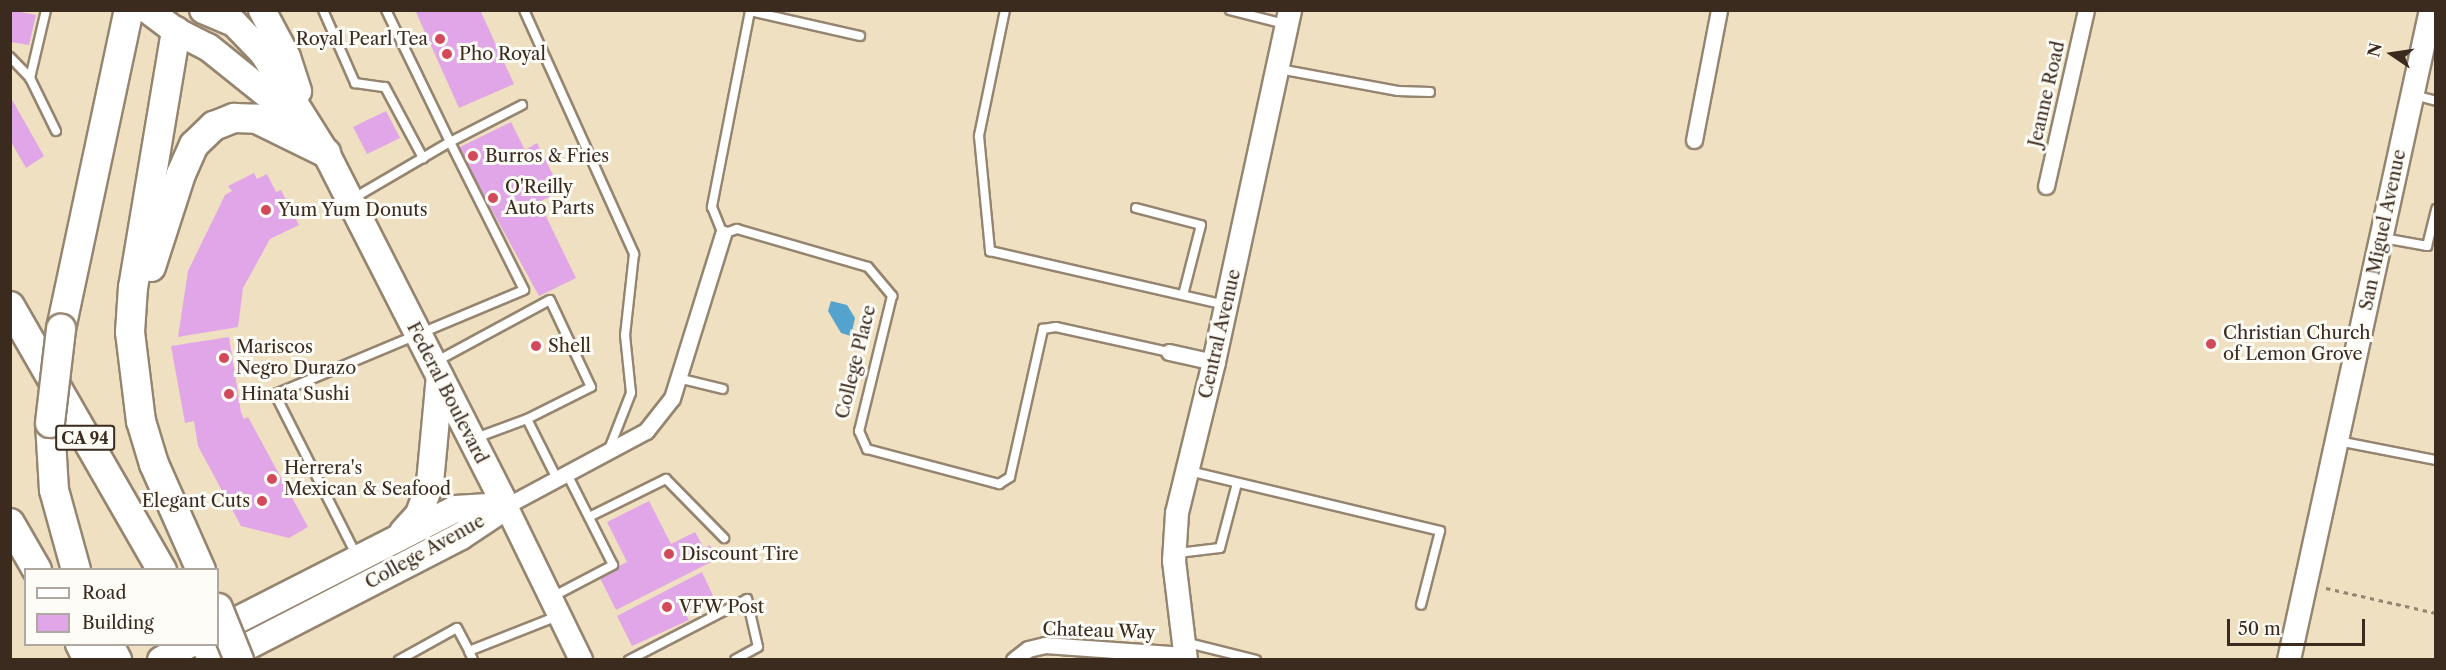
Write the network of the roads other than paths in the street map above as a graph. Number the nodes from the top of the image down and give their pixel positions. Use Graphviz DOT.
graph roads {
  1 [pos="46,10"];
  2 [pos="129,10"];
  3 [pos="148,10"];
  4 [pos="203,10"];
  5 [pos="262,10"];
  6 [pos="323,10"];
  7 [pos="386,10"];
  8 [pos="524,10"];
  9 [pos="1005,10"];
  10 [pos="1230,10"];
  11 [pos="1719,10"];
  12 [pos="2086,10"];
  13 [pos="2431,10"];
  14 [pos="1288,18"];
  15 [pos="177,21"];
  16 [pos="860,36"];
  17 [pos="10,57"];
  18 [pos="1277,69"];
  19 [pos="30,78"];
  20 [pos="1430,92"];
  21 [pos="2413,94"];
  22 [pos="2436,101"];
  23 [pos="522,105"];
  24 [pos="310,128"];
  25 [pos="56,131"];
  26 [pos="1694,140"];
  27 [pos="450,142"];
  28 [pos="326,153"];
  29 [pos="423,158"];
  30 [pos="2046,186"];
  31 [pos="350,200"];
  32 [pos="1136,208"];
  33 [pos="2436,209"];
  34 [pos="723,234"];
  35 [pos="2381,238"];
  36 [pos="1183,295"];
  37 [pos="1227,305"];
  38 [pos="10,306"];
  39 [pos="130,332"];
  40 [pos="418,337"];
  41 [pos="1169,352"];
  42 [pos="1214,362"];
  43 [pos="436,370"];
  44 [pos="678,378"];
  45 [pos="723,389"];
  46 [pos="527,419"];
  47 [pos="472,439"];
  48 [pos="2337,441"];
  49 [pos="609,451"];
  50 [pos="2436,460"];
  51 [pos="1187,471"];
  52 [pos="562,476"];
  53 [pos="1237,483"];
  54 [pos="506,506"];
  55 [pos="589,517"];
  56 [pos="10,523"];
  57 [pos="401,534"];
  58 [pos="724,538"];
  59 [pos="1174,553"];
  60 [pos="357,557"];
  61 [pos="36,568"];
  62 [pos="75,568"];
  63 [pos="161,568"];
  64 [pos="200,568"];
  65 [pos="1421,605"];
  66 [pos="555,606"];
  67 [pos="219,610"];
  68 [pos="219,629"];
  69 [pos="188,646"];
  70 [pos="206,646"];
  71 [pos="90,649"];
  72 [pos="469,651"];
  73 [pos="1185,652"];
  74 [pos="117,660"];
  75 [pos="161,660"];
  76 [pos="213,660"];
  77 [pos="221,660"];
  78 [pos="239,660"];
  79 [pos="399,660"];
  80 [pos="472,660"];
  81 [pos="582,660"];
  82 [pos="629,660"];
  83 [pos="735,660"];
  84 [pos="1014,660"];
  85 [pos="1256,660"];
  86 [pos="2289,660"];
  1 -- 19 [label="lane"];
  2 -- 62 [label="highway, bridge"];
  3 -- 15 [label="main road, Federal Boulevard"];
  4 -- 24 [label="main road, Federal Boulevard"];
  5 -- 24 [label="main road"];
  6 -- 29 [label="lane"];
  7 -- 27 [label="lane"];
  8 -- 49 [label="lane"];
  9 -- 36 [label="lane"];
  10 -- 14 [label="lane"];
  11 -- 26 [label="street"];
  12 -- 30 [label="street, Jeanne Road"];
  13 -- 21 [label="street, San Miguel Avenue"];
  14 -- 18 [label="street, Central Avenue"];
  15 -- 24 [label="main road, Federal Boulevard"];
  15 -- 39 [label="highway"];
  16 -- 34 [label="lane"];
  17 -- 19 [label="lane"];
  18 -- 20 [label="lane"];
  18 -- 37 [label="street, Central Avenue"];
  19 -- 25 [label="lane"];
  21 -- 22 [label="lane"];
  21 -- 35 [label="street, San Miguel Avenue"];
  23 -- 27 [label="lane"];
  24 -- 28 [label="main road, Federal Boulevard"];
  27 -- 29 [label="lane"];
  27 -- 40 [label="lane"];
  28 -- 31 [label="main road, Federal Boulevard"];
  28 -- 39 [label="highway"];
  29 -- 31 [label="lane"];
  31 -- 40 [label="main road, Federal Boulevard"];
  32 -- 36 [label="lane"];
  33 -- 35 [label="lane"];
  34 -- 41 [label="lane, College Place"];
  34 -- 44 [label="street"];
  35 -- 48 [label="street, San Miguel Avenue"];
  36 -- 37 [label="lane"];
  37 -- 42 [label="street, Central Avenue"];
  38 -- 63 [label="highway, CA 94"];
  39 -- 64 [label="highway"];
  40 -- 43 [label="main road, Federal Boulevard"];
  40 -- 60 [label="lane"];
  41 -- 42 [label="street, College Place"];
  42 -- 51 [label="street, Central Avenue"];
  43 -- 46 [label="lane"];
  43 -- 47 [label="main road, Federal Boulevard"];
  43 -- 57 [label="main road"];
  44 -- 45 [label="lane"];
  44 -- 49 [label="street"];
  46 -- 47 [label="lane"];
  46 -- 52 [label="lane"];
  47 -- 54 [label="main road, Federal Boulevard"];
  48 -- 50 [label="lane"];
  48 -- 86 [label="street, San Miguel Avenue"];
  49 -- 52 [label="street"];
  51 -- 53 [label="lane"];
  51 -- 59 [label="street, Central Avenue"];
  52 -- 54 [label="street"];
  52 -- 55 [label="lane"];
  53 -- 59 [label="lane"];
  53 -- 65 [label="lane"];
  54 -- 57 [label="main road, College Avenue"];
  54 -- 66 [label="street, Federal Boulevard"];
  54 -- 77 [label="main road, College Avenue"];
  55 -- 58 [label="lane"];
  55 -- 66 [label="lane"];
  56 -- 61 [label="highway"];
  57 -- 60 [label="main road, College Avenue"];
  59 -- 73 [label="street, Central Avenue"];
  60 -- 68 [label="main road, College Avenue"];
  66 -- 72 [label="lane"];
  66 -- 81 [label="street, Federal Boulevard"];
  67 -- 78 [label="highway, bridge"];
  69 -- 75 [label="main road"];
  70 -- 76 [label="highway"];
  71 -- 74 [label="highway"];
  72 -- 79 [label="lane"];
  72 -- 80 [label="lane"];
  73 -- 84 [label="street, Chateau Way"];
  73 -- 85 [label="lane"];
  82 -- 83 [label="lane"];
}
